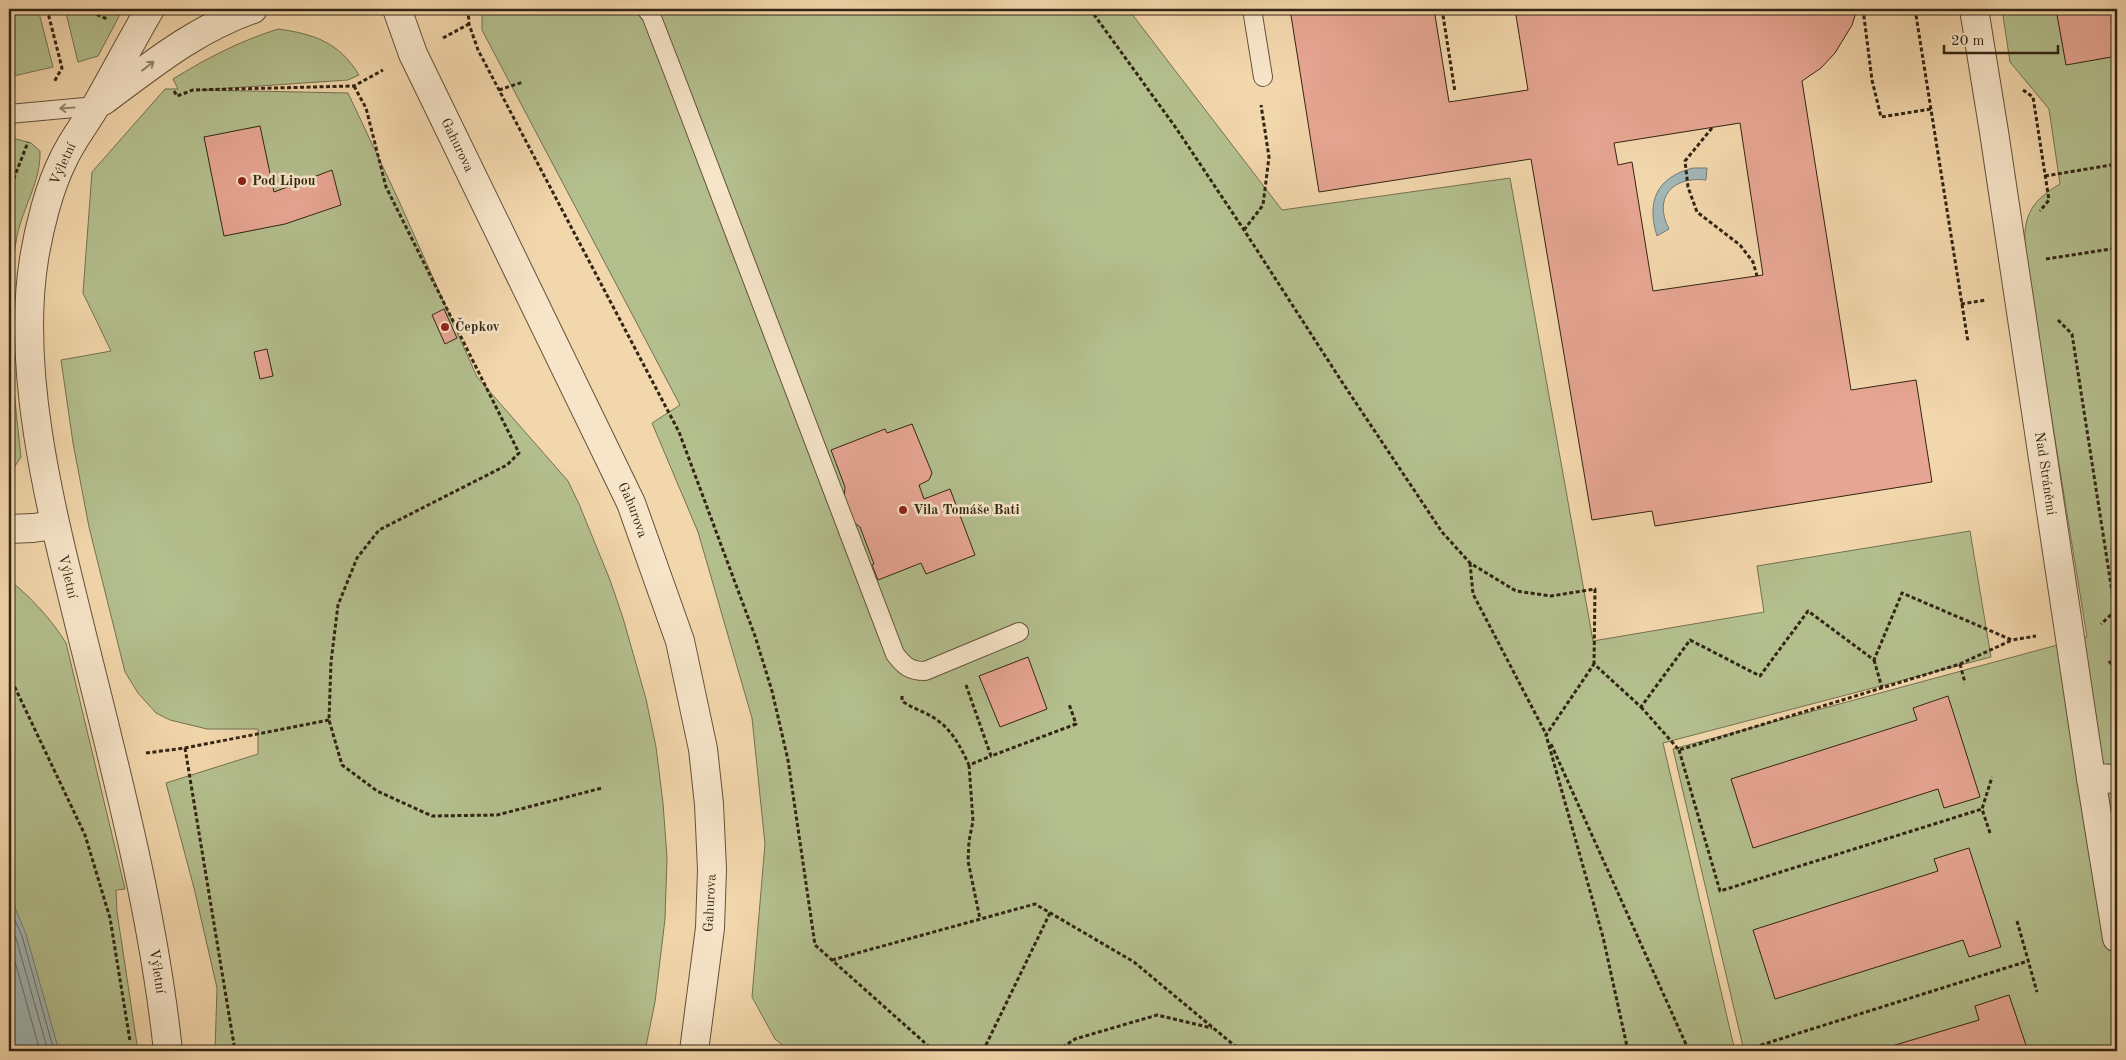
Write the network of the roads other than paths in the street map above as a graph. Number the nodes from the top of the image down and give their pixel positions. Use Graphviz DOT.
graph roads {
  1 [pos="150,9"];
  2 [pos="253,9"];
  3 [pos="397,9"];
  4 [pos="646,9"];
  5 [pos="1252,9"];
  6 [pos="1974,9"];
  7 [pos="1263,77"];
  8 [pos="96,106"];
  9 [pos="9,114"];
  10 [pos="55,525"];
  11 [pos="9,529"];
  12 [pos="1019,632"];
  13 [pos="2090,778"];
  14 [pos="2117,779"];
  15 [pos="2117,938"];
  16 [pos="168,1051"];
  17 [pos="694,1051"];
  1 -- 8 [label="street, Výletní"];
  8 -- 2 [label="street, Výletní, one-way"];
  3 -- 17 [label="street, Gahurova"];
  4 -- 12 [label="lane"];
  5 -- 7 [label="lane"];
  6 -- 13 [label="street, Nad Stráněmi"];
  8 -- 9 [label="lane, one-way"];
  8 -- 10 [label="street, Výletní"];
  10 -- 11 [label="street"];
  10 -- 16 [label="street, Výletní"];
  13 -- 14 [label="street"];
  13 -- 15 [label="street, Nad Stráněmi"];
}
